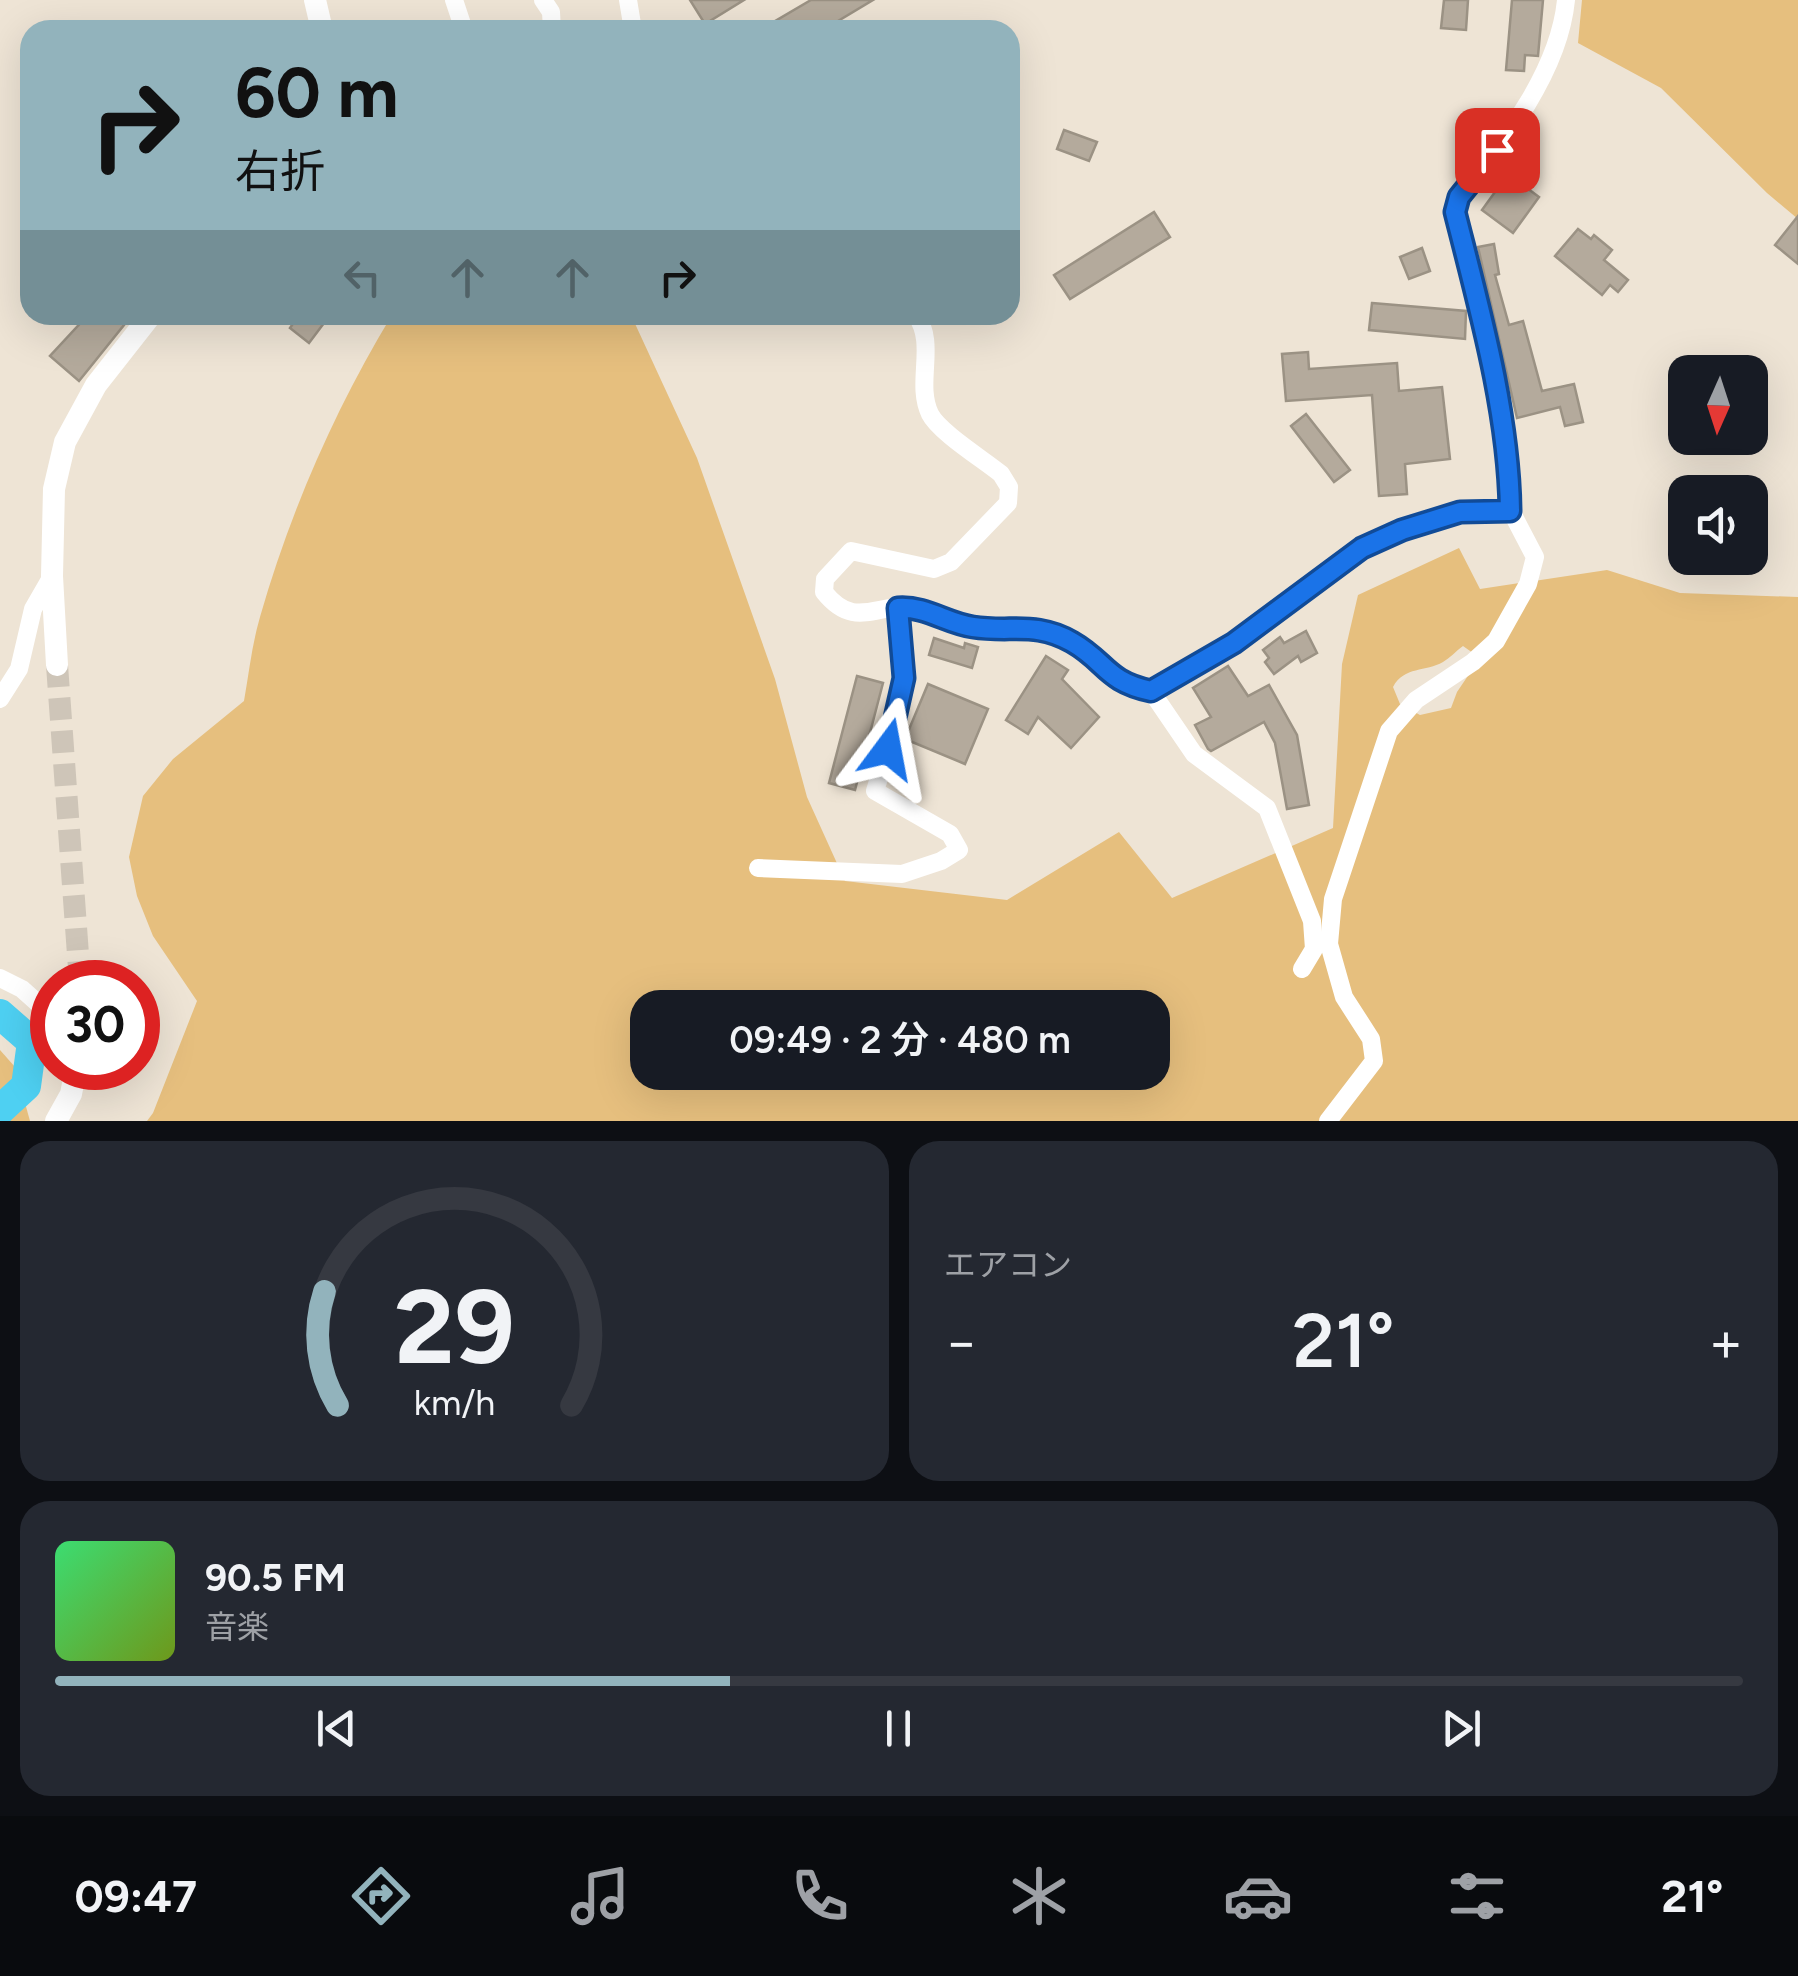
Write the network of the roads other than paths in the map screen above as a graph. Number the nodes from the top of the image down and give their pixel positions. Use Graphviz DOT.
graph roads {
  1 [pos="1566,0"];
  2 [pos="143,325"];
  3 [pos="923,325"];
  4 [pos="1510,511"];
  5 [pos="52,576"];
  6 [pos="898,608"];
  7 [pos="57,665"];
  8 [pos="1151,691"];
  9 [pos="0,699"];
  10 [pos="758,868"];
  11 [pos="1302,969"];
  12 [pos="0,978"];
  13 [pos="30,996"];
  14 [pos="71,1090"];
  15 [pos="56,1121"];
  16 [pos="1328,1121"];
  1 -- 4 [label="street"];
  2 -- 5 [label="street"];
  3 -- 6 [label="street"];
  4 -- 8 [label="street"];
  4 -- 16 [label="street"];
  5 -- 7 [label="street"];
  5 -- 9 [label="street"];
  6 -- 8 [label="street"];
  6 -- 10 [label="street"];
  8 -- 11 [label="street"];
  12 -- 13 [label="street"];
  14 -- 15 [label="street"];
}
